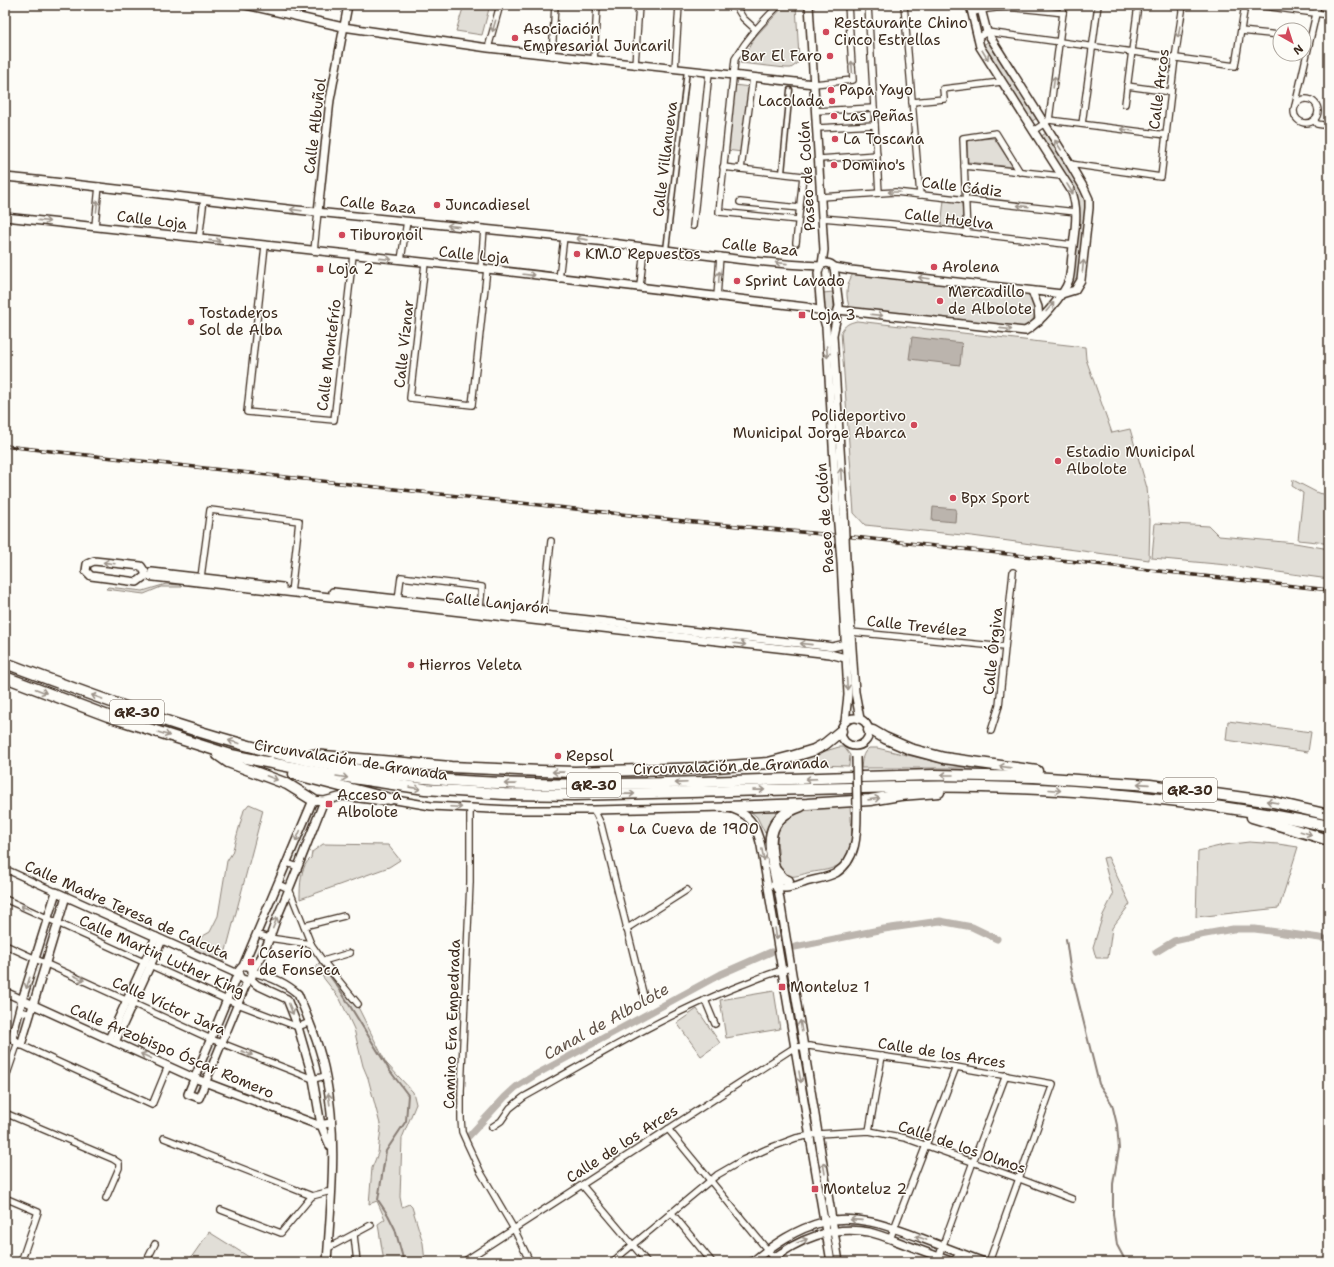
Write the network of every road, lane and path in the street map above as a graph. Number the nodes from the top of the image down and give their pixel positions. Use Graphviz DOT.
graph roads {
  1 [pos="246,5"];
  2 [pos="348,5"];
  3 [pos="500,5"];
  4 [pos="555,5"];
  5 [pos="597,5"];
  6 [pos="639,5"];
  7 [pos="679,5"];
  8 [pos="735,5"];
  9 [pos="779,5"];
  10 [pos="809,5"];
  11 [pos="848,5"];
  12 [pos="868,5"];
  13 [pos="904,5"];
  14 [pos="970,5"];
  15 [pos="1064,5"];
  16 [pos="1098,5"];
  17 [pos="1138,5"];
  18 [pos="1183,5"];
  19 [pos="1245,5"];
  20 [pos="1257,5"];
  21 [pos="1318,5"];
  22 [pos="980,7"];
  23 [pos="1281,7"];
  24 [pos="972,13"];
  25 [pos="1063,13"];
  26 [pos="1316,14"];
  27 [pos="1329,15"];
  28 [pos="1312,25"];
  29 [pos="343,27"];
  30 [pos="755,29"];
  31 [pos="1241,31"];
  32 [pos="986,32"];
  33 [pos="1272,34"];
  34 [pos="978,38"];
  35 [pos="1060,42"];
  36 [pos="1093,46"];
  37 [pos="488,48"];
  38 [pos="1132,52"];
  39 [pos="552,56"];
  40 [pos="1174,58"];
  41 [pos="594,61"];
  42 [pos="1303,62"];
  43 [pos="635,65"];
  44 [pos="675,69"];
  45 [pos="687,70"];
  46 [pos="709,73"];
  47 [pos="734,75"];
  48 [pos="753,77"];
  49 [pos="1002,82"];
  50 [pos="814,84"];
  51 [pos="1128,86"];
  52 [pos="790,90"];
  53 [pos="1171,92"];
  54 [pos="912,102"];
  55 [pos="1125,104"];
  56 [pos="1295,106"];
  57 [pos="874,108"];
  58 [pos="816,112"];
  59 [pos="1314,120"];
  60 [pos="1047,122"];
  61 [pos="1082,124"];
  62 [pos="875,125"];
  63 [pos="1329,126"];
  64 [pos="817,128"];
  65 [pos="1033,131"];
  66 [pos="1166,135"];
  67 [pos="877,154"];
  68 [pos="819,159"];
  69 [pos="1070,164"];
  70 [pos="964,166"];
  71 [pos="723,167"];
  72 [pos="742,169"];
  73 [pos="1020,172"];
  74 [pos="782,173"];
  75 [pos="1061,176"];
  76 [pos="5,177"];
  77 [pos="99,186"];
  78 [pos="879,193"];
  79 [pos="920,195"];
  80 [pos="821,197"];
  81 [pos="204,199"];
  82 [pos="966,200"];
  83 [pos="740,202"];
  84 [pos="800,208"];
  85 [pos="318,212"];
  86 [pos="1076,212"];
  87 [pos="5,217"];
  88 [pos="822,218"];
  89 [pos="798,220"];
  90 [pos="407,221"];
  91 [pos="95,226"];
  92 [pos="693,226"];
  93 [pos="484,229"];
  94 [pos="967,233"];
  95 [pos="564,237"];
  96 [pos="199,239"];
  97 [pos="796,242"];
  98 [pos="265,246"];
  99 [pos="1073,246"];
  100 [pos="644,248"];
  101 [pos="666,250"];
  102 [pos="824,250"];
  103 [pos="314,251"];
  104 [pos="353,255"];
  105 [pos="720,256"];
  106 [pos="402,260"];
  107 [pos="425,263"];
  108 [pos="821,265"];
  109 [pos="832,265"];
  110 [pos="484,269"];
  111 [pos="559,279"];
  112 [pos="640,286"];
  113 [pos="1032,291"];
  114 [pos="1062,294"];
  115 [pos="717,297"];
  116 [pos="821,312"];
  117 [pos="837,312"];
  118 [pos="1038,321"];
  119 [pos="840,513"];
  120 [pos="552,541"];
  121 [pos="843,560"];
  122 [pos="1013,572"];
  123 [pos="145,574"];
  124 [pos="202,577"];
  125 [pos="291,590"];
  126 [pos="398,600"];
  127 [pos="480,608"];
  128 [pos="544,616"];
  129 [pos="851,632"];
  130 [pos="845,644"];
  131 [pos="1005,647"];
  132 [pos="845,658"];
  133 [pos="5,663"];
  134 [pos="5,677"];
  135 [pos="860,719"];
  136 [pos="843,726"];
  137 [pos="869,730"];
  138 [pos="991,731"];
  139 [pos="855,746"];
  140 [pos="212,750"];
  141 [pos="271,752"];
  142 [pos="249,759"];
  143 [pos="850,777"];
  144 [pos="861,777"];
  145 [pos="1070,779"];
  146 [pos="1016,787"];
  147 [pos="850,788"];
  148 [pos="862,788"];
  149 [pos="390,799"];
  150 [pos="313,800"];
  151 [pos="324,801"];
  152 [pos="807,804"];
  153 [pos="726,807"];
  154 [pos="470,808"];
  155 [pos="1234,808"];
  156 [pos="594,810"];
  157 [pos="1329,810"];
  158 [pos="1310,811"];
  159 [pos="1329,815"];
  160 [pos="1329,826"];
  161 [pos="1327,840"];
  162 [pos="287,863"];
  163 [pos="298,867"];
  164 [pos="5,869"];
  165 [pos="771,873"];
  166 [pos="788,881"];
  167 [pos="807,882"];
  168 [pos="278,884"];
  169 [pos="778,888"];
  170 [pos="289,889"];
  171 [pos="688,890"];
  172 [pos="56,892"];
  173 [pos="66,896"];
  174 [pos="770,898"];
  175 [pos="5,899"];
  176 [pos="344,916"];
  177 [pos="47,918"];
  178 [pos="58,923"];
  179 [pos="304,926"];
  180 [pos="626,929"];
  181 [pos="256,934"];
  182 [pos="159,938"];
  183 [pos="269,938"];
  184 [pos="311,944"];
  185 [pos="5,945"];
  186 [pos="350,954"];
  187 [pos="35,958"];
  188 [pos="323,961"];
  189 [pos="46,963"];
  190 [pos="148,964"];
  191 [pos="243,966"];
  192 [pos="791,968"];
  193 [pos="252,970"];
  194 [pos="782,970"];
  195 [pos="238,975"];
  196 [pos="248,980"];
  197 [pos="5,992"];
  198 [pos="644,997"];
  199 [pos="22,1000"];
  200 [pos="227,1000"];
  201 [pos="705,1000"];
  202 [pos="130,1002"];
  203 [pos="33,1004"];
  204 [pos="238,1004"];
  205 [pos="358,1004"];
  206 [pos="20,1011"];
  207 [pos="30,1014"];
  208 [pos="310,1022"];
  209 [pos="715,1024"];
  210 [pos="298,1027"];
  211 [pos="211,1039"];
  212 [pos="112,1040"];
  213 [pos="20,1043"];
  214 [pos="222,1043"];
  215 [pos="804,1046"];
  216 [pos="795,1047"];
  217 [pos="882,1056"];
  218 [pos="168,1066"];
  219 [pos="956,1067"];
  220 [pos="1006,1075"];
  221 [pos="326,1076"];
  222 [pos="194,1078"];
  223 [pos="314,1079"];
  224 [pos="5,1080"];
  225 [pos="206,1082"];
  226 [pos="5,1113"];
  227 [pos="331,1123"];
  228 [pos="321,1125"];
  229 [pos="492,1127"];
  230 [pos="668,1129"];
  231 [pos="869,1131"];
  232 [pos="818,1134"];
  233 [pos="810,1136"];
  234 [pos="164,1138"];
  235 [pos="926,1144"];
  236 [pos="333,1152"];
  237 [pos="973,1162"];
  238 [pos="1020,1179"];
  239 [pos="710,1180"];
  240 [pos="582,1185"];
  241 [pos="332,1192"];
  242 [pos="312,1196"];
  243 [pos="5,1198"];
  244 [pos="106,1198"];
  245 [pos="1072,1199"];
  246 [pos="221,1210"];
  247 [pos="671,1212"];
  248 [pos="833,1220"];
  249 [pos="824,1221"];
  250 [pos="371,1225"];
  251 [pos="894,1228"];
  252 [pos="514,1229"];
  253 [pos="834,1232"];
  254 [pos="826,1233"];
  255 [pos="354,1235"];
  256 [pos="890,1239"];
  257 [pos="155,1244"];
  258 [pos="632,1245"];
  259 [pos="943,1246"];
  260 [pos="328,1248"];
  261 [pos="768,1249"];
  262 [pos="960,1253"];
  263 [pos="939,1256"];
  264 [pos="772,1260"];
  265 [pos="21,1262"];
  266 [pos="146,1262"];
  267 [pos="327,1262"];
  268 [pos="357,1262"];
  269 [pos="463,1262"];
  270 [pos="530,1262"];
  271 [pos="612,1262"];
  272 [pos="647,1262"];
  273 [pos="712,1262"];
  274 [pos="752,1262"];
  275 [pos="831,1262"];
  276 [pos="840,1262"];
  277 [pos="953,1262"];
  278 [pos="984,1262"];
  279 [pos="989,1262"];
  1 -- 29 [label="street"];
  2 -- 29 [label="street, Calle Albuñol"];
  3 -- 37 [label="street, one-way"];
  4 -- 39 [label="street"];
  5 -- 41 [label="street"];
  6 -- 43 [label="street"];
  7 -- 44 [label="street"];
  8 -- 30 [label="street"];
  9 -- 30 [label="street"];
  10 -- 50 [label="street, Paseo de Colón"];
  50 -- 11 [label="street, one-way"];
  12 -- 57 [label="street"];
  13 -- 54 [label="street"];
  14 -- 24 [label="street"];
  15 -- 25 [label="street"];
  16 -- 36 [label="street"];
  17 -- 38 [label="street"];
  18 -- 40 [label="street, Calle Arcos, one-way"];
  19 -- 31 [label="street"];
  20 -- 23 [label="street"];
  21 -- 26 [label="street"];
  22 -- 24 [label="street"];
  22 -- 25 [label="street"];
  22 -- 32 [label="street"];
  23 -- 26 [label="street"];
  24 -- 34 [label="street"];
  25 -- 35 [label="street"];
  26 -- 27 [label="street"];
  26 -- 28 [label="street"];
  29 -- 37 [label="street"];
  29 -- 85 [label="street, Calle Albuñol"];
  30 -- 47 [label="street"];
  31 -- 33 [label="street"];
  31 -- 40 [label="street"];
  32 -- 34 [label="street"];
  32 -- 35 [label="street"];
  32 -- 60 [label="street"];
  34 -- 49 [label="street, one-way"];
  35 -- 36 [label="street"];
  60 -- 35 [label="street, one-way"];
  36 -- 38 [label="street"];
  36 -- 61 [label="street"];
  37 -- 39 [label="street"];
  38 -- 40 [label="street"];
  38 -- 51 [label="street"];
  39 -- 41 [label="street"];
  40 -- 53 [label="street, Calle Arcos"];
  41 -- 43 [label="street"];
  42 -- 56 [label="street"];
  43 -- 44 [label="street"];
  44 -- 45 [label="street"];
  45 -- 46 [label="street"];
  45 -- 101 [label="street, Calle Villanueva"];
  46 -- 47 [label="street"];
  46 -- 92 [label="street"];
  47 -- 48 [label="street"];
  47 -- 71 [label="street"];
  48 -- 50 [label="street"];
  48 -- 72 [label="street"];
  49 -- 54 [label="street"];
  49 -- 65 [label="street"];
  50 -- 58 [label="street, Paseo de Colón"];
  51 -- 53 [label="street"];
  51 -- 55 [label="street"];
  52 -- 74 [label="street"];
  53 -- 66 [label="street, Calle Arcos"];
  54 -- 79 [label="street"];
  56 -- 59 [label="street"];
  56 -- 59 [label="street"];
  57 -- 58 [label="street"];
  57 -- 62 [label="street"];
  58 -- 64 [label="street, Paseo de Colón"];
  59 -- 63 [label="street"];
  60 -- 61 [label="street"];
  60 -- 65 [label="street"];
  69 -- 60 [label="street, one-way"];
  66 -- 61 [label="street, one-way"];
  62 -- 64 [label="street"];
  62 -- 67 [label="street"];
  64 -- 68 [label="street, Paseo de Colón"];
  65 -- 75 [label="street"];
  66 -- 69 [label="street, Calle Arcos"];
  67 -- 68 [label="street"];
  67 -- 78 [label="street"];
  68 -- 80 [label="street, Paseo de Colón"];
  114 -- 69 [label="street, one-way"];
  70 -- 73 [label="street"];
  70 -- 73 [label="street"];
  70 -- 82 [label="street"];
  71 -- 72 [label="street"];
  71 -- 89 [label="street"];
  72 -- 74 [label="street"];
  73 -- 75 [label="street"];
  74 -- 84 [label="street"];
  75 -- 86 [label="street, one-way"];
  76 -- 77 [label="street, Calle Baza"];
  77 -- 81 [label="street, Calle Baza"];
  91 -- 77 [label="street, one-way"];
  79 -- 78 [label="street, Calle Cádiz, one-way"];
  78 -- 80 [label="street, Calle Cádiz"];
  79 -- 82 [label="street, Calle Cádiz"];
  80 -- 88 [label="street, Paseo de Colón"];
  85 -- 81 [label="street, Calle Baza, one-way"];
  81 -- 96 [label="street"];
  86 -- 82 [label="street, Calle Cádiz, one-way"];
  82 -- 94 [label="street"];
  83 -- 84 [label="street"];
  84 -- 89 [label="street"];
  85 -- 90 [label="street, Calle Baza"];
  85 -- 103 [label="street, Calle Albuñol"];
  86 -- 99 [label="street"];
  87 -- 91 [label="street, Calle Loja, one-way"];
  88 -- 94 [label="street, Calle Huelva"];
  88 -- 102 [label="street, Paseo de Colón"];
  89 -- 97 [label="street"];
  93 -- 90 [label="street, Calle Baza, one-way"];
  90 -- 106 [label="street"];
  91 -- 96 [label="street, Calle Loja"];
  93 -- 95 [label="street, Calle Baza"];
  93 -- 110 [label="street"];
  94 -- 99 [label="street, Calle Huelva"];
  100 -- 95 [label="street, Calle Baza, one-way"];
  95 -- 111 [label="street"];
  96 -- 98 [label="street, Calle Loja, one-way"];
  98 -- 103 [label="street, Calle Loja"];
  98 -- 104 [label="street, Calle Montefrío"];
  99 -- 114 [label="street"];
  100 -- 101 [label="street, Calle Baza"];
  100 -- 112 [label="street"];
  101 -- 105 [label="street, Calle Baza"];
  102 -- 108 [label="street, Paseo de Colón"];
  102 -- 109 [label="street, Paseo de Colón"];
  103 -- 104 [label="street, Calle Loja"];
  104 -- 106 [label="street, Calle Loja, one-way"];
  108 -- 105 [label="street, Calle Baza, one-way"];
  115 -- 105 [label="street, one-way"];
  106 -- 107 [label="street, Calle Loja"];
  107 -- 110 [label="street, Calle Loja"];
  107 -- 110 [label="street, Calle Víznar"];
  108 -- 109 [label="street, Calle Baza"];
  108 -- 116 [label="street, Paseo de Colón"];
  113 -- 109 [label="street, Calle Baza, one-way"];
  109 -- 117 [label="street, Paseo de Colón"];
  110 -- 111 [label="street, Calle Loja, one-way"];
  111 -- 112 [label="street, Calle Loja"];
  112 -- 115 [label="street, Calle Loja"];
  113 -- 114 [label="street, Calle Baza"];
  113 -- 118 [label="street"];
  118 -- 114 [label="street, Calle Loja, one-way"];
  115 -- 116 [label="street, Calle Loja"];
  116 -- 117 [label="street, Calle Loja"];
  116 -- 119 [label="street, Paseo de Colón, one-way"];
  117 -- 118 [label="street, Calle Loja, one-way"];
  119 -- 117 [label="street, Paseo de Colón, one-way"];
  119 -- 121 [label="street, Paseo de Colón, bridge"];
  120 -- 128 [label="street"];
  121 -- 129 [label="street, Paseo de Colón"];
  121 -- 130 [label="street, Paseo de Colón"];
  122 -- 131 [label="street, Calle Órgiva"];
  123 -- 123 [label="street, Calle Lanjarón, one-way"];
  123 -- 124 [label="street, Calle Lanjarón"];
  123 -- 125 [label="street, Calle Lanjarón"];
  124 -- 125 [label="street, Calle Lanjarón"];
  124 -- 125 [label="street"];
  125 -- 126 [label="street, Calle Lanjarón"];
  125 -- 132 [label="street, Calle Lanjarón, one-way"];
  126 -- 127 [label="street, Calle Lanjarón"];
  126 -- 127 [label="street, Calle Lanjarón"];
  127 -- 128 [label="street, Calle Lanjarón"];
  130 -- 128 [label="street, Calle Lanjarón, one-way"];
  129 -- 131 [label="street, Calle Trevélez"];
  129 -- 135 [label="street, Paseo de Colón"];
  130 -- 132 [label="street, Paseo de Colón"];
  131 -- 138 [label="street, Calle Órgiva"];
  132 -- 136 [label="street, Paseo de Colón, one-way"];
  141 -- 133 [label="highway, Circunvalación de Granada / GR-30, one-way"];
  134 -- 140 [label="highway, Circunvalación de Granada / GR-30, one-way"];
  135 -- 136 [label="street"];
  135 -- 137 [label="street"];
  136 -- 139 [label="street"];
  136 -- 141 [label="highway, one-way"];
  137 -- 139 [label="street"];
  145 -- 137 [label="highway, one-way"];
  139 -- 167 [label="street, bridge"];
  140 -- 142 [label="highway, Circunvalación de Granada / GR-30"];
  140 -- 150 [label="highway, one-way"];
  143 -- 141 [label="highway, Circunvalación de Granada / GR-30, one-way"];
  142 -- 147 [label="highway, Circunvalación de Granada / GR-30, one-way"];
  142 -- 149 [label="highway"];
  145 -- 144 [label="highway, GR-30, one-way"];
  158 -- 145 [label="highway, GR-30, one-way"];
  146 -- 148 [label="highway, GR-30"];
  152 -- 146 [label="highway, one-way"];
  146 -- 155 [label="highway, GR-30, one-way"];
  149 -- 151 [label="street"];
  149 -- 154 [label="street, one-way"];
  150 -- 151 [label="street"];
  150 -- 162 [label="street, one-way"];
  151 -- 163 [label="street"];
  152 -- 153 [label="highway"];
  152 -- 165 [label="highway"];
  153 -- 156 [label="street"];
  153 -- 165 [label="street, one-way"];
  154 -- 156 [label="street"];
  154 -- 252 [label="street, Camino Era Empedrada"];
  155 -- 160 [label="highway, GR-30"];
  155 -- 161 [label="highway, one-way"];
  156 -- 180 [label="street"];
  157 -- 158 [label="highway"];
  158 -- 159 [label="highway, GR-30"];
  162 -- 163 [label="street"];
  162 -- 168 [label="street"];
  163 -- 170 [label="street"];
  164 -- 172 [label="street, Calle Madre Teresa de Calcuta"];
  165 -- 166 [label="highway"];
  165 -- 169 [label="highway"];
  165 -- 174 [label="street"];
  166 -- 167 [label="street"];
  166 -- 169 [label="street"];
  167 -- 169 [label="street"];
  168 -- 170 [label="street"];
  168 -- 181 [label="street"];
  169 -- 174 [label="street"];
  169 -- 192 [label="street"];
  170 -- 179 [label="street"];
  183 -- 170 [label="street, one-way"];
  171 -- 180 [label="street"];
  172 -- 173 [label="street, Calle Madre Teresa de Calcuta"];
  172 -- 177 [label="street"];
  173 -- 178 [label="street"];
  173 -- 182 [label="street, Calle Madre Teresa de Calcuta"];
  174 -- 194 [label="street, one-way"];
  177 -- 175 [label="street, Calle Martin Luther King, one-way"];
  176 -- 179 [label="street"];
  177 -- 178 [label="street, Calle Martin Luther King"];
  177 -- 187 [label="street"];
  178 -- 189 [label="street"];
  178 -- 190 [label="street, Calle Martin Luther King"];
  179 -- 184 [label="street"];
  180 -- 198 [label="street"];
  181 -- 183 [label="street"];
  181 -- 191 [label="street"];
  182 -- 190 [label="street"];
  182 -- 195 [label="street, Calle Madre Teresa de Calcuta"];
  183 -- 184 [label="street"];
  183 -- 193 [label="street"];
  184 -- 188 [label="street"];
  185 -- 187 [label="street, Calle Víctor Jara"];
  186 -- 188 [label="street"];
  187 -- 189 [label="street, Calle Víctor Jara"];
  187 -- 199 [label="street, one-way"];
  188 -- 205 [label="street"];
  189 -- 202 [label="street, Calle Víctor Jara, one-way"];
  189 -- 203 [label="street"];
  190 -- 200 [label="street, Calle Martin Luther King"];
  190 -- 202 [label="street"];
  191 -- 193 [label="street"];
  191 -- 195 [label="street"];
  192 -- 194 [label="street"];
  215 -- 192 [label="street, one-way"];
  193 -- 196 [label="street"];
  193 -- 208 [label="street"];
  194 -- 201 [label="street"];
  194 -- 216 [label="street"];
  195 -- 196 [label="street"];
  195 -- 200 [label="street"];
  196 -- 204 [label="street"];
  196 -- 210 [label="street, one-way"];
  197 -- 199 [label="street, Calle Arzobispo Óscar Romero"];
  199 -- 203 [label="street, Calle Arzobispo Óscar Romero"];
  199 -- 206 [label="street"];
  200 -- 204 [label="street, Calle Martin Luther King"];
  200 -- 211 [label="street"];
  201 -- 209 [label="street"];
  201 -- 229 [label="street"];
  202 -- 211 [label="street, Calle Víctor Jara"];
  202 -- 212 [label="street"];
  203 -- 207 [label="street"];
  203 -- 212 [label="street, Calle Arzobispo Óscar Romero"];
  204 -- 210 [label="street, Calle Martin Luther King"];
  204 -- 214 [label="street"];
  206 -- 207 [label="street"];
  206 -- 213 [label="street"];
  207 -- 213 [label="street"];
  208 -- 210 [label="street"];
  208 -- 221 [label="street"];
  210 -- 223 [label="street"];
  211 -- 214 [label="street, Calle Víctor Jara"];
  211 -- 222 [label="street"];
  218 -- 212 [label="street, Calle Arzobispo Óscar Romero, one-way"];
  213 -- 218 [label="street"];
  213 -- 224 [label="street"];
  214 -- 223 [label="street, Calle Víctor Jara, one-way"];
  214 -- 225 [label="street"];
  215 -- 216 [label="street, Calle de los Arces"];
  215 -- 217 [label="street, Calle de los Arces"];
  215 -- 232 [label="street"];
  216 -- 230 [label="street, Calle de los Arces"];
  216 -- 233 [label="street, one-way"];
  217 -- 219 [label="street, Calle de los Arces"];
  217 -- 231 [label="street"];
  218 -- 222 [label="street, Calle Arzobispo Óscar Romero"];
  219 -- 220 [label="street, Calle de los Arces"];
  219 -- 235 [label="street"];
  220 -- 237 [label="street"];
  220 -- 238 [label="street, Calle de los Arces"];
  221 -- 223 [label="street"];
  227 -- 221 [label="street, one-way"];
  222 -- 225 [label="street, Calle Arzobispo Óscar Romero"];
  222 -- 225 [label="street"];
  223 -- 228 [label="street"];
  225 -- 228 [label="street, Calle Arzobispo Óscar Romero"];
  226 -- 244 [label="street"];
  227 -- 228 [label="street, Calle Arzobispo Óscar Romero"];
  227 -- 236 [label="street"];
  228 -- 236 [label="street"];
  230 -- 239 [label="street"];
  230 -- 240 [label="street, Calle de los Arces"];
  231 -- 232 [label="street, Calle de los Olmos"];
  231 -- 235 [label="street, Calle de los Olmos"];
  232 -- 233 [label="street, Calle de los Olmos"];
  248 -- 232 [label="street, one-way"];
  233 -- 239 [label="street"];
  233 -- 249 [label="street"];
  234 -- 242 [label="street"];
  235 -- 237 [label="street, Calle de los Olmos"];
  235 -- 251 [label="street"];
  236 -- 241 [label="street"];
  237 -- 238 [label="street, Calle de los Olmos"];
  237 -- 259 [label="street"];
  238 -- 245 [label="street, Calle de los Olmos"];
  238 -- 279 [label="street"];
  239 -- 247 [label="street"];
  239 -- 261 [label="street"];
  240 -- 252 [label="street, Calle de los Arces"];
  240 -- 258 [label="street"];
  241 -- 242 [label="street"];
  241 -- 260 [label="street"];
  242 -- 246 [label="street"];
  243 -- 265 [label="street"];
  247 -- 258 [label="street"];
  247 -- 273 [label="street"];
  248 -- 249 [label="street"];
  251 -- 248 [label="street, one-way"];
  248 -- 253 [label="street"];
  249 -- 254 [label="street"];
  249 -- 261 [label="street"];
  250 -- 255 [label="street"];
  251 -- 256 [label="street"];
  259 -- 251 [label="street, one-way"];
  252 -- 269 [label="street, Calle de los Arces"];
  252 -- 270 [label="street, Camino Era Empedrada"];
  253 -- 254 [label="street"];
  253 -- 256 [label="street"];
  253 -- 276 [label="street"];
  264 -- 254 [label="street, one-way"];
  254 -- 275 [label="street"];
  255 -- 260 [label="street"];
  255 -- 268 [label="street"];
  256 -- 263 [label="street"];
  257 -- 266 [label="street"];
  258 -- 271 [label="street"];
  258 -- 272 [label="street"];
  259 -- 262 [label="street"];
  259 -- 263 [label="street"];
  260 -- 267 [label="street"];
  261 -- 264 [label="street"];
  261 -- 274 [label="street"];
  262 -- 277 [label="street"];
  262 -- 278 [label="street"];
  263 -- 277 [label="street"];
}
